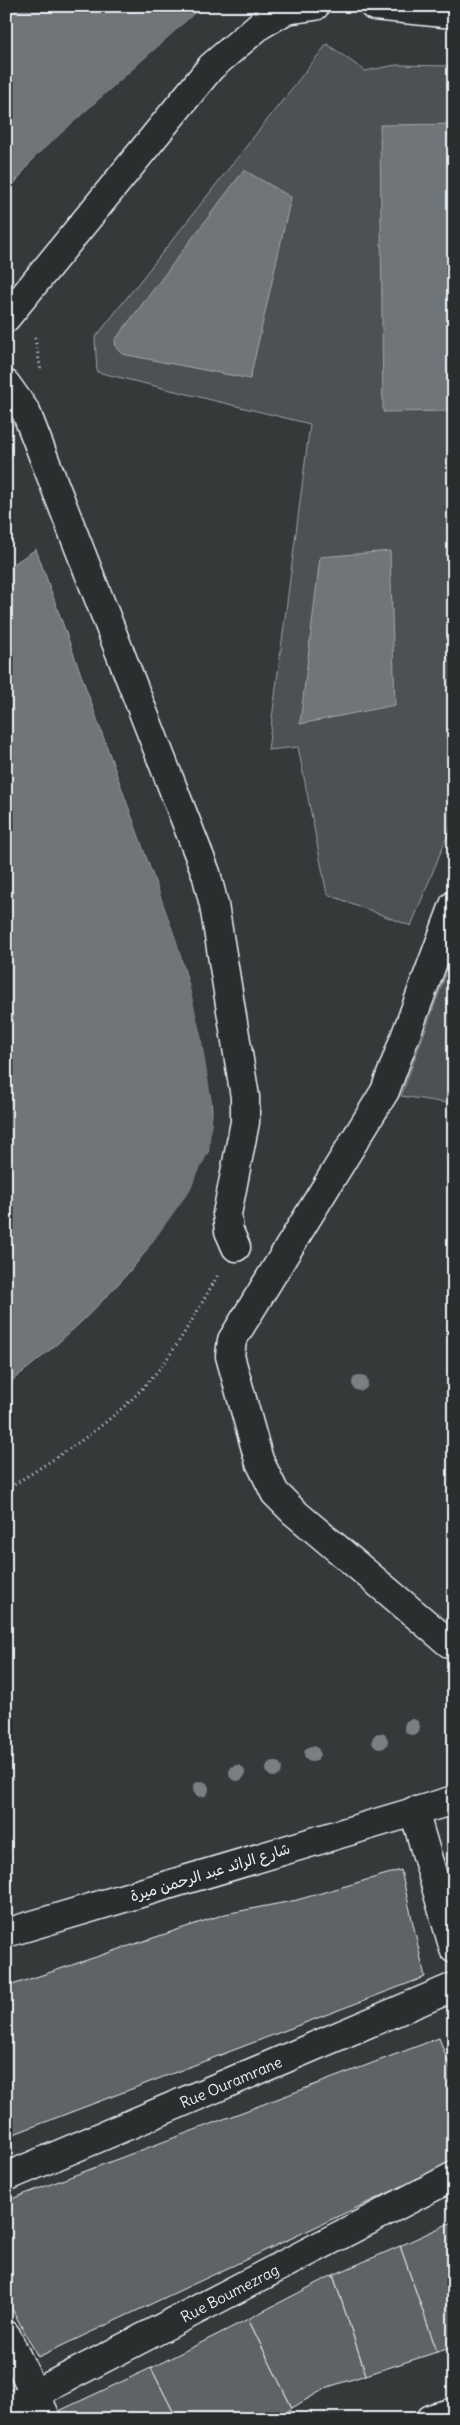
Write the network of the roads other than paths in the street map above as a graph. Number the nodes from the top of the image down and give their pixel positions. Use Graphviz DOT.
graph roads {
  1 [pos="315,6"];
  2 [pos="374,6"];
  3 [pos="454,14"];
  4 [pos="6,318"];
  5 [pos="6,384"];
  6 [pos="454,905"];
  7 [pos="236,1247"];
  8 [pos="454,1644"];
  9 [pos="454,1800"];
  10 [pos="414,1811"];
  11 [pos="6,1933"];
  12 [pos="454,1949"];
  13 [pos="454,1987"];
  14 [pos="454,2176"];
  15 [pos="6,2177"];
  16 [pos="6,2335"];
  17 [pos="41,2407"];
  18 [pos="6,2409"];
  19 [pos="454,2412"];
  20 [pos="430,2419"];
  1 -- 4 [label="street"];
  2 -- 3 [label="street"];
  5 -- 7 [label="street"];
  6 -- 8 [label="street"];
  9 -- 10 [label="street, شارع الرائد عبد الرحمن ميرة"];
  10 -- 11 [label="street, شارع الرائد عبد الرحمن ميرة"];
  10 -- 12 [label="street"];
  13 -- 15 [label="street, Rue Ouramrane"];
  14 -- 17 [label="street, Rue Boumezrag"];
  16 -- 17 [label="street"];
  17 -- 18 [label="street, Rue Boumezrag"];
  19 -- 20 [label="street"];
}
